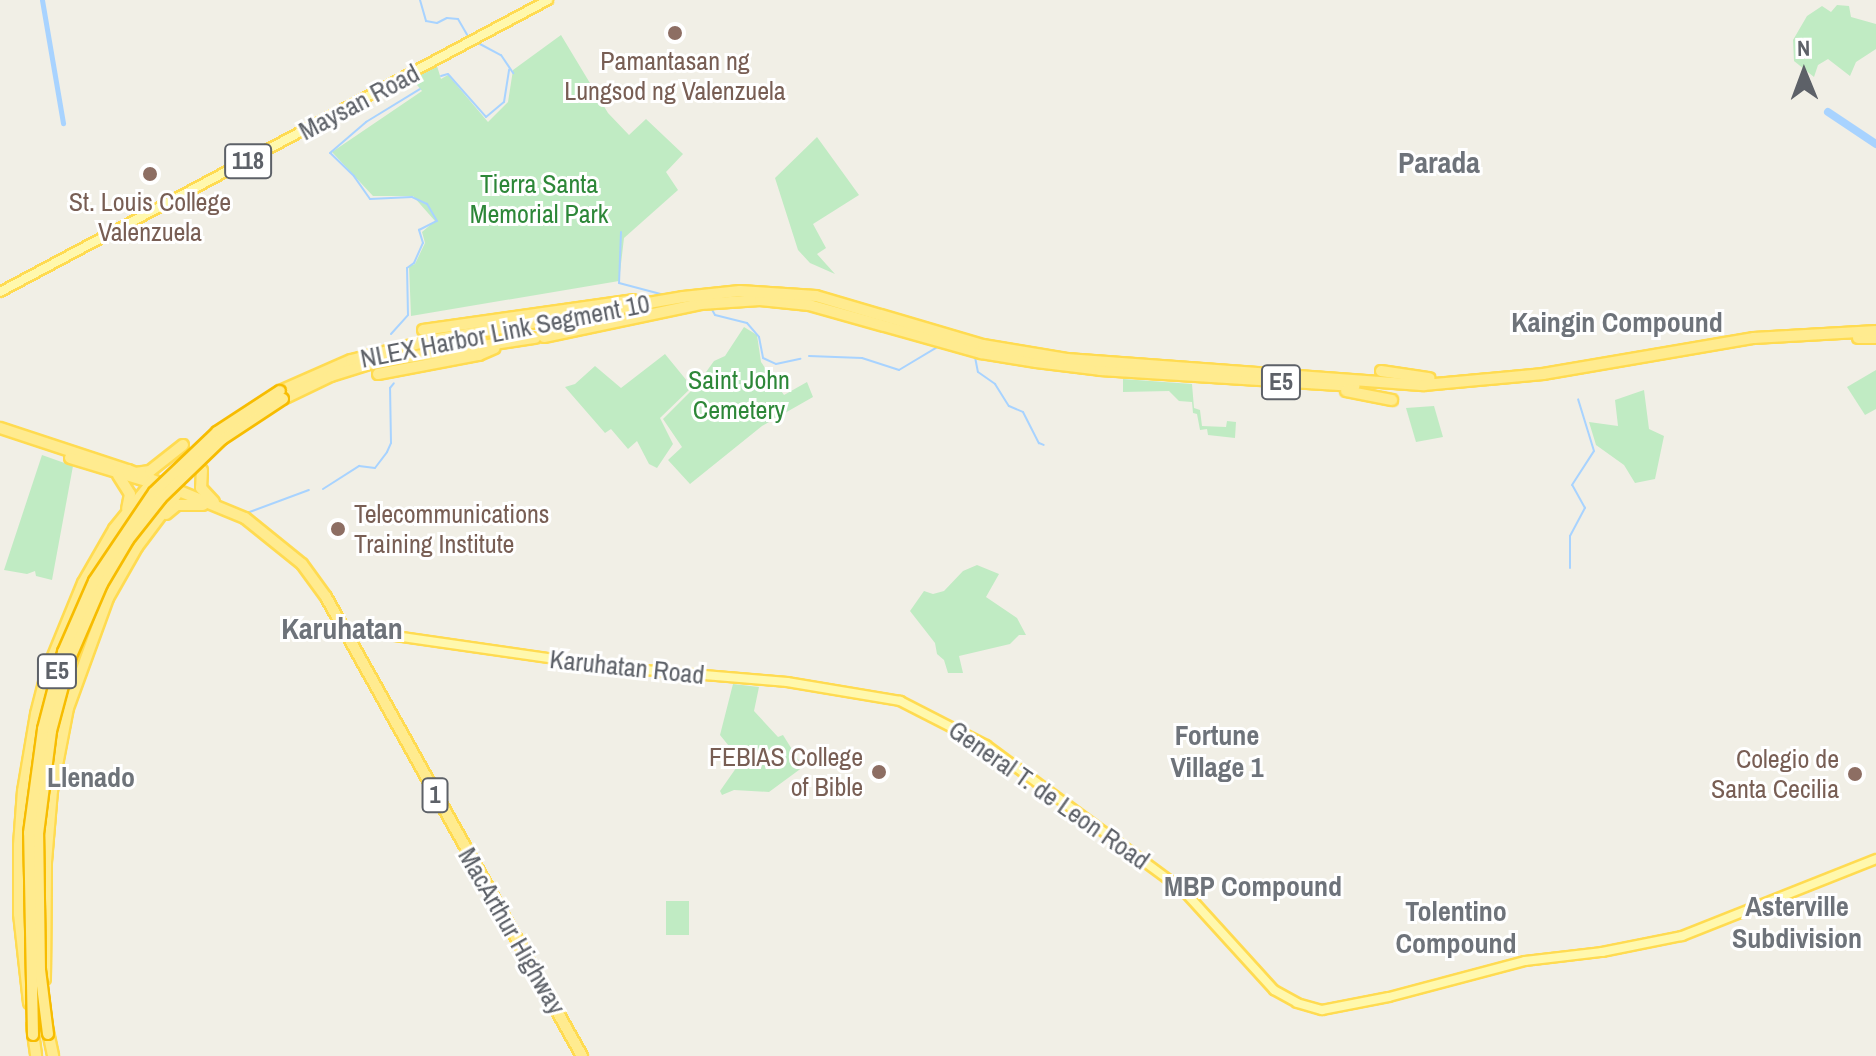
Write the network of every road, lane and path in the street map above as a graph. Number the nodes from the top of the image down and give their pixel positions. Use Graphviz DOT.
graph roads {
  1 [pos="548,0"];
  2 [pos="0,292"];
  3 [pos="722,292"];
  4 [pos="423,330"];
  5 [pos="1876,331"];
  6 [pos="1876,338"];
  7 [pos="508,343"];
  8 [pos="392,354"];
  9 [pos="1381,371"];
  10 [pos="378,374"];
  11 [pos="1543,374"];
  12 [pos="1297,383"];
  13 [pos="1392,400"];
  14 [pos="0,431"];
  15 [pos="183,445"];
  16 [pos="202,470"];
  17 [pos="135,473"];
  18 [pos="118,475"];
  19 [pos="149,481"];
  20 [pos="179,491"];
  21 [pos="218,507"];
  22 [pos="128,510"];
  23 [pos="152,525"];
  24 [pos="342,629"];
  25 [pos="914,708"];
  26 [pos="1876,859"];
  27 [pos="48,1034"];
  28 [pos="33,1035"];
  29 [pos="36,1056"];
  30 [pos="53,1056"];
  31 [pos="582,1056"];
  1 -- 2 [label="main road, Maysan Road / 118"];
  3 -- 4 [label="highway"];
  3 -- 8 [label="highway, NLEX Harbor Link Segment 10 / E5"];
  3 -- 11 [label="highway, E5"];
  5 -- 11 [label="highway, E5"];
  6 -- 12 [label="highway, E5"];
  7 -- 8 [label="highway, NLEX Harbor Link Segment 10 / E5"];
  7 -- 10 [label="highway"];
  7 -- 12 [label="highway, E5"];
  8 -- 27 [label="highway, NLEX Harbor Link Segment 10 / E5, bridge"];
  8 -- 28 [label="highway, NLEX Harbor Link Segment 10 / E5, bridge"];
  9 -- 11 [label="highway"];
  12 -- 13 [label="highway"];
  14 -- 17 [label="highway, MacArthur Highway / 1"];
  14 -- 18 [label="highway, MacArthur Highway / 1"];
  15 -- 17 [label="highway"];
  16 -- 21 [label="highway"];
  17 -- 19 [label="highway, MacArthur Highway / 1"];
  18 -- 19 [label="highway, MacArthur Highway / 1"];
  18 -- 22 [label="highway"];
  19 -- 20 [label="highway, MacArthur Highway / 1"];
  19 -- 22 [label="highway"];
  20 -- 21 [label="highway, MacArthur Highway / 1"];
  20 -- 23 [label="highway"];
  21 -- 23 [label="highway"];
  21 -- 24 [label="highway, MacArthur Highway / 1"];
  22 -- 23 [label="highway"];
  22 -- 28 [label="highway, bridge"];
  23 -- 27 [label="highway, bridge"];
  24 -- 25 [label="main road, Karuhatan Road"];
  24 -- 31 [label="highway, MacArthur Highway / 1"];
  25 -- 26 [label="main road, General T. de Leon Road"];
  27 -- 30 [label="highway, NLEX Harbor Link Segment 10 / E5"];
  28 -- 29 [label="highway, NLEX Harbor Link Segment 10 / E5"];
}
